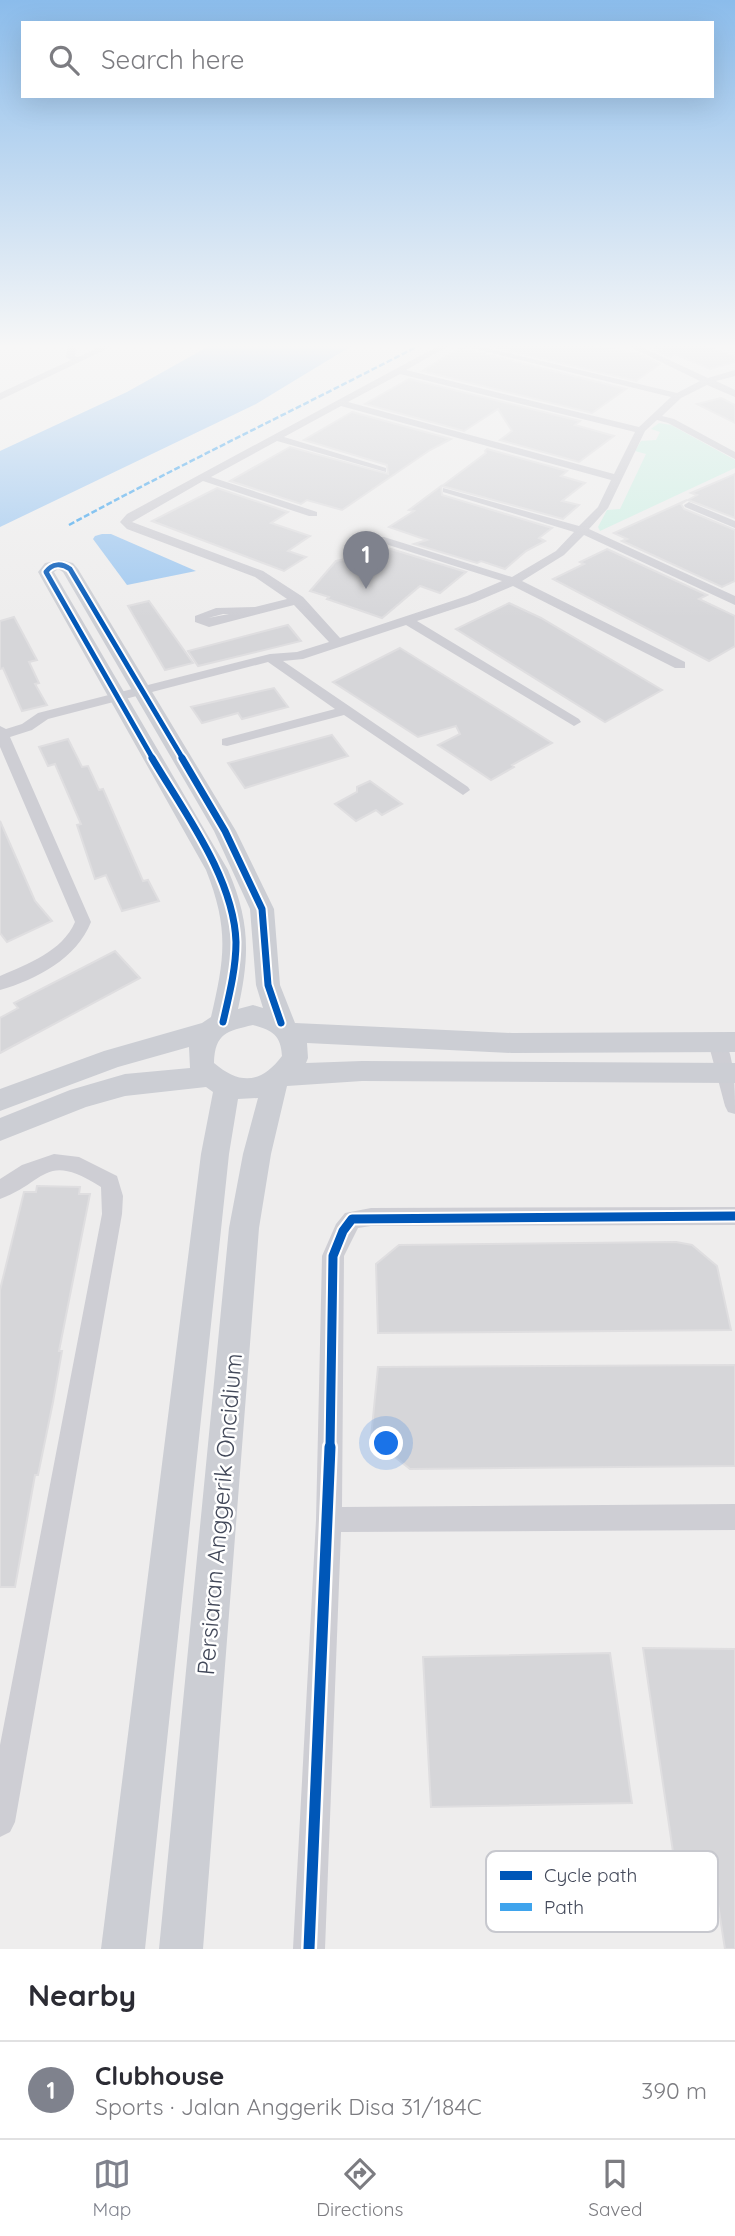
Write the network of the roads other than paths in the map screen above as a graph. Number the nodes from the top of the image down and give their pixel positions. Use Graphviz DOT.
graph roads {
  1 [pos="282,436"];
  2 [pos="462,436"];
  3 [pos="638,436"];
  4 [pos="698,436"];
  5 [pos="278,438"];
  6 [pos="735,456"];
  7 [pos="382,470"];
  8 [pos="203,478"];
  9 [pos="617,478"];
  10 [pos="447,490"];
  11 [pos="689,505"];
  12 [pos="313,514"];
  13 [pos="735,525"];
  14 [pos="582,531"];
  15 [pos="380,539"];
  16 [pos="513,581"];
  17 [pos="299,600"];
  18 [pos="735,601"];
  19 [pos="251,610"];
  20 [pos="407,620"];
  21 [pos="337,643"];
  22 [pos="298,656"];
  23 [pos="270,658"];
  24 [pos="680,665"];
  25 [pos="283,667"];
  26 [pos="146,696"];
  27 [pos="120,703"];
  28 [pos="346,710"];
  29 [pos="573,722"];
  30 [pos="0,733"];
  31 [pos="227,742"];
  32 [pos="463,790"];
  33 [pos="0,985"];
  34 [pos="216,1027"];
  35 [pos="286,1028"];
  36 [pos="726,1042"];
  37 [pos="731,1073"];
  38 [pos="280,1078"];
  39 [pos="218,1081"];
  40 [pos="0,1100"];
  41 [pos="735,1106"];
  42 [pos="0,1130"];
  43 [pos="0,1190"];
  44 [pos="735,1216"];
  45 [pos="735,1517"];
  46 [pos="329,1520"];
  47 [pos="0,1822"];
  48 [pos="123,1949"];
  49 [pos="181,1949"];
  50 [pos="309,1949"];
  1 -- 5 [label="street"];
  2 -- 9 [label="street"];
  3 -- 9 [label="street"];
  4 -- 6 [label="street"];
  5 -- 7 [label="street"];
  5 -- 8 [label="street"];
  8 -- 12 [label="street"];
  8 -- 17 [label="street"];
  9 -- 14 [label="street"];
  10 -- 14 [label="street"];
  11 -- 13 [label="street"];
  14 -- 16 [label="street"];
  14 -- 18 [label="street"];
  15 -- 16 [label="street"];
  16 -- 20 [label="street"];
  16 -- 24 [label="street"];
  17 -- 19 [label="street"];
  17 -- 21 [label="street"];
  20 -- 21 [label="street"];
  20 -- 29 [label="street"];
  21 -- 22 [label="street"];
  22 -- 23 [label="street"];
  22 -- 25 [label="street"];
  23 -- 25 [label="street"];
  23 -- 26 [label="street"];
  25 -- 26 [label="street"];
  25 -- 28 [label="street"];
  26 -- 27 [label="street"];
  26 -- 27 [label="main road"];
  26 -- 35 [label="main road"];
  27 -- 30 [label="street"];
  27 -- 34 [label="main road"];
  28 -- 31 [label="street"];
  28 -- 32 [label="street"];
  30 -- 33 [label="street"];
  34 -- 35 [label="main road"];
  34 -- 39 [label="main road"];
  34 -- 40 [label="main road"];
  35 -- 36 [label="main road"];
  35 -- 38 [label="main road"];
  36 -- 37 [label="street"];
  37 -- 38 [label="main road"];
  37 -- 41 [label="street"];
  38 -- 39 [label="main road"];
  38 -- 49 [label="main road, Persiaran Anggerik Oncidium"];
  39 -- 42 [label="main road"];
  39 -- 48 [label="main road, Persiaran Anggerik Oncidium"];
  43 -- 47 [label="street"];
  44 -- 46 [label="street"];
  45 -- 46 [label="street"];
  46 -- 50 [label="street"];
}
